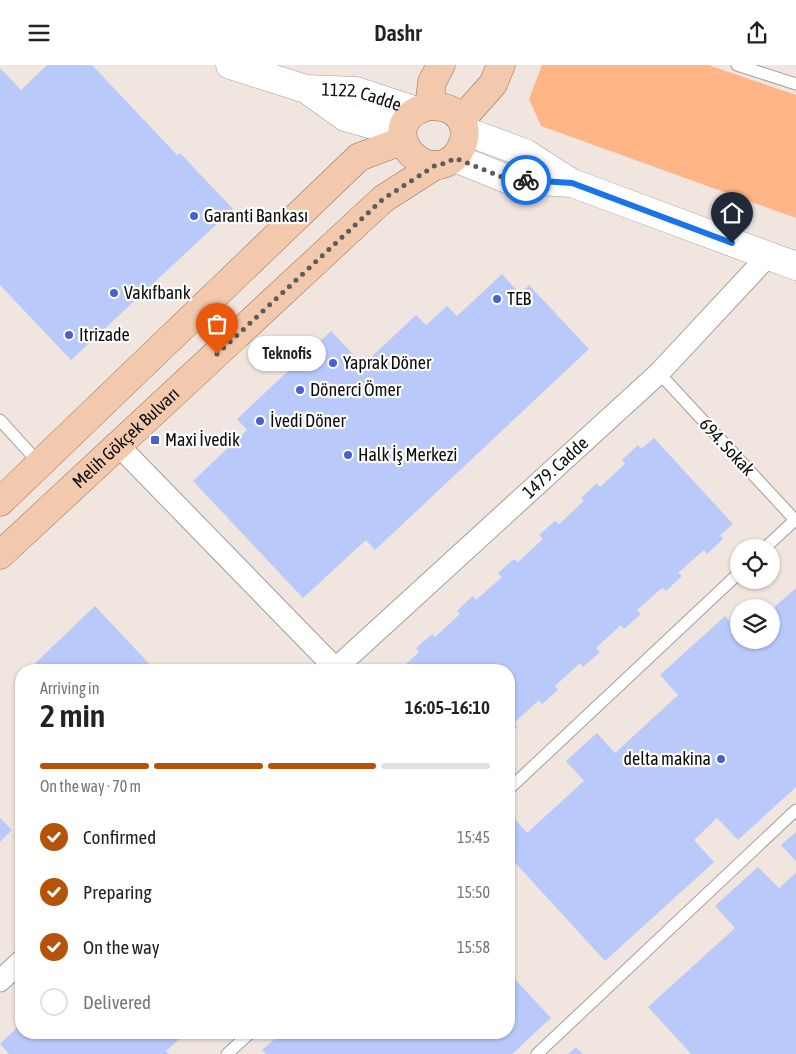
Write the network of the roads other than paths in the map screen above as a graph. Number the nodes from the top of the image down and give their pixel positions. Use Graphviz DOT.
graph roads {
  1 [pos="230,65"];
  2 [pos="441,65"];
  3 [pos="501,65"];
  4 [pos="737,65"];
  5 [pos="796,84"];
  6 [pos="306,89"];
  7 [pos="423,108"];
  8 [pos="463,125"];
  9 [pos="402,137"];
  10 [pos="446,161"];
  11 [pos="572,183"];
  12 [pos="768,256"];
  13 [pos="796,266"];
  14 [pos="659,373"];
  15 [pos="1,422"];
  16 [pos="118,445"];
  17 [pos="40,464"];
  18 [pos="0,501"];
  19 [pos="796,520"];
  20 [pos="775,539"];
  21 [pos="0,555"];
  22 [pos="730,581"];
  23 [pos="330,664"];
  24 [pos="340,664"];
  25 [pos="515,783"];
  26 [pos="796,810"];
  27 [pos="15,967"];
  28 [pos="0,981"];
  29 [pos="243,1039"];
  30 [pos="227,1054"];
  31 [pos="538,1054"];
  1 -- 6 [label="main road, 1122. Cadde"];
  2 -- 7 [label="main road"];
  3 -- 8 [label="main road"];
  4 -- 5 [label="lane"];
  6 -- 7 [label="main road, 1122. Cadde"];
  6 -- 9 [label="main road, 1122. Cadde"];
  7 -- 8 [label="main road"];
  7 -- 9 [label="main road"];
  8 -- 10 [label="main road"];
  8 -- 11 [label="main road"];
  9 -- 10 [label="main road"];
  9 -- 17 [label="main road"];
  10 -- 11 [label="main road"];
  10 -- 16 [label="main road, Melih Gökçek Bulvarı"];
  11 -- 12 [label="main road"];
  12 -- 13 [label="main road"];
  12 -- 14 [label="street, 1479. Cadde"];
  14 -- 19 [label="lane, 694. Sokak"];
  14 -- 24 [label="street, 1479. Cadde"];
  15 -- 17 [label="lane"];
  16 -- 21 [label="main road, Melih Gökçek Bulvarı"];
  16 -- 23 [label="street"];
  17 -- 18 [label="main road"];
  19 -- 20 [label="lane"];
  22 -- 25 [label="lane"];
  26 -- 31 [label="lane"];
  27 -- 28 [label="street"];
  29 -- 30 [label="lane"];
}
